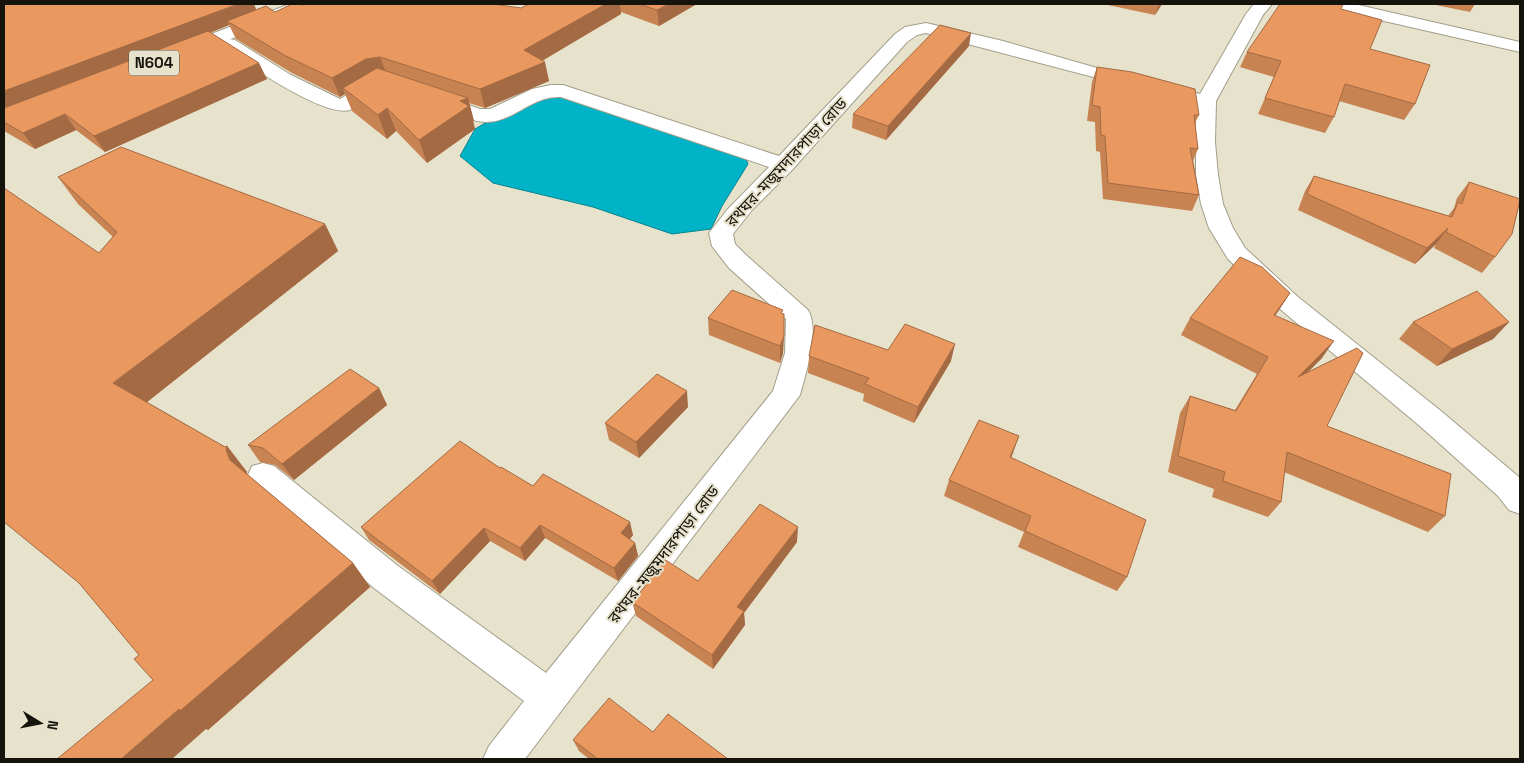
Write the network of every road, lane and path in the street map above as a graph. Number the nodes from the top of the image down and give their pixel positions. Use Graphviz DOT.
graph roads {
  1 [pos="270,4"];
  2 [pos="305,4"];
  3 [pos="1263,4"];
  4 [pos="1333,4"];
  5 [pos="218,38"];
  6 [pos="1520,48"];
  7 [pos="396,86"];
  8 [pos="422,95"];
  9 [pos="1206,101"];
  10 [pos="784,165"];
  11 [pos="263,475"];
  12 [pos="1520,501"];
  13 [pos="550,698"];
  14 [pos="502,759"];
  1 -- 5 [label="main road, N604"];
  2 -- 5 [label="main road, N604"];
  3 -- 9 [label="main road"];
  4 -- 6 [label="main road"];
  5 -- 7 [label="main road"];
  8 -- 10 [label="main road"];
  9 -- 10 [label="main road, রথঘর-মজুমদারপাড়া রোড"];
  9 -- 12 [label="main road"];
  10 -- 13 [label="main road, রথঘর-মজুমদারপাড়া রোড"];
  11 -- 13 [label="main road"];
  13 -- 14 [label="main road, রথঘর-মজুমদারপাড়া রোড"];
}
